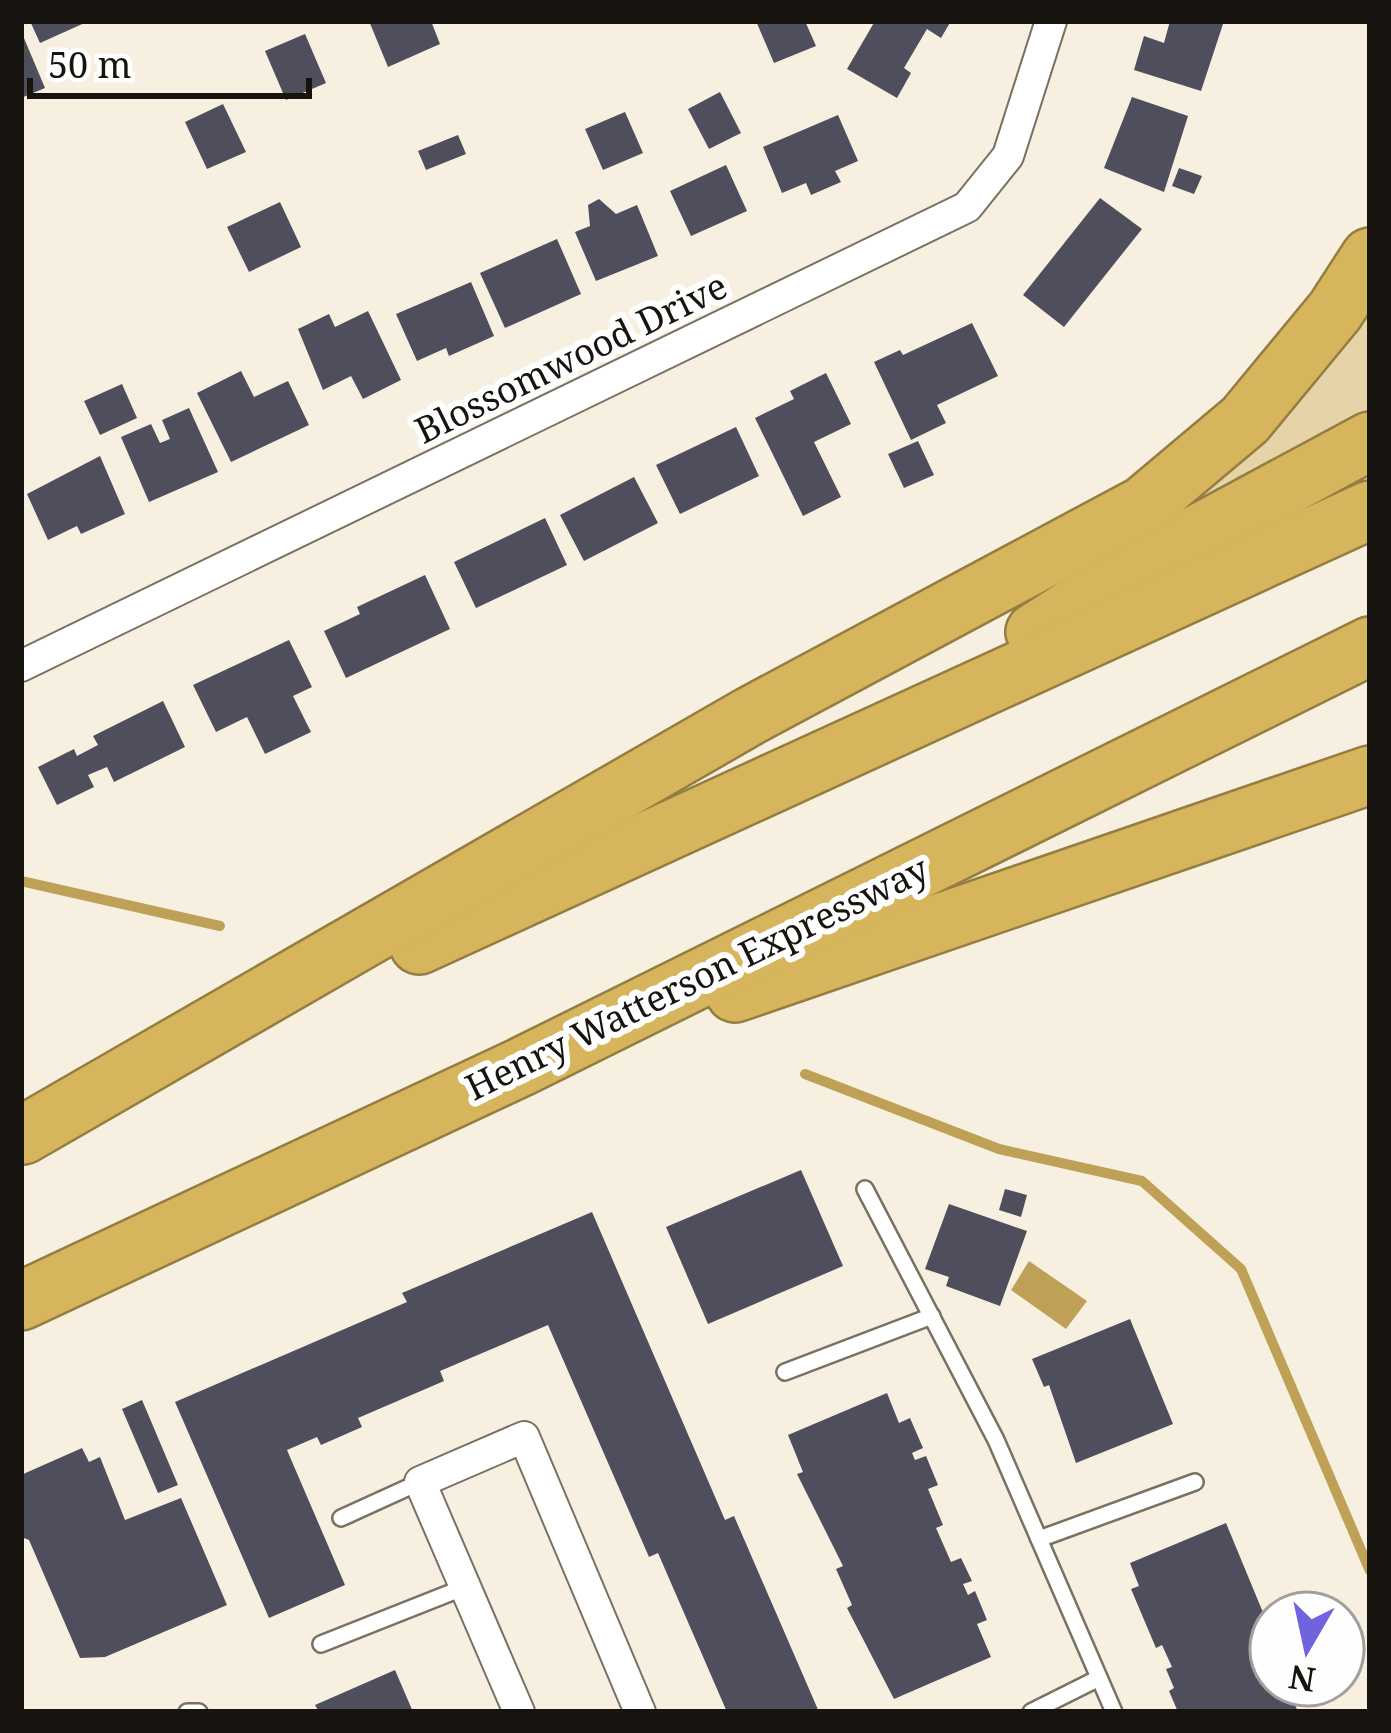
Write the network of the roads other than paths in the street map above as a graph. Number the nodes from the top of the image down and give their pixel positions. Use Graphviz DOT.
graph roads {
  1 [pos="1052,21"];
  2 [pos="1370,257"];
  3 [pos="1370,441"];
  4 [pos="1370,510"];
  5 [pos="1370,646"];
  6 [pos="21,666"];
  7 [pos="858,744"];
  8 [pos="1370,775"];
  9 [pos="521,1066"];
  10 [pos="22,1135"];
  11 [pos="865,1189"];
  12 [pos="21,1301"];
  13 [pos="932,1316"];
  14 [pos="785,1372"];
  15 [pos="420,1482"];
  16 [pos="1195,1482"];
  17 [pos="341,1518"];
  18 [pos="1040,1539"];
  19 [pos="465,1587"];
  20 [pos="321,1645"];
  21 [pos="1099,1678"];
  22 [pos="187,1712"];
  23 [pos="199,1712"];
  24 [pos="519,1712"];
  25 [pos="640,1712"];
  26 [pos="1031,1712"];
  27 [pos="1114,1712"];
  1 -- 6 [label="street, Blossomwood Drive"];
  2 -- 10 [label="highway"];
  3 -- 7 [label="highway"];
  4 -- 7 [label="highway"];
  5 -- 9 [label="highway, Henry Watterson Expressway"];
  7 -- 10 [label="highway"];
  8 -- 9 [label="highway"];
  9 -- 12 [label="highway, Henry Watterson Expressway"];
  11 -- 13 [label="lane"];
  13 -- 14 [label="lane"];
  13 -- 18 [label="lane"];
  15 -- 17 [label="lane"];
  15 -- 19 [label="street"];
  15 -- 25 [label="street"];
  16 -- 18 [label="lane"];
  18 -- 21 [label="lane"];
  19 -- 20 [label="lane"];
  19 -- 24 [label="street"];
  21 -- 26 [label="lane"];
  21 -- 27 [label="lane"];
  22 -- 23 [label="lane"];
}
